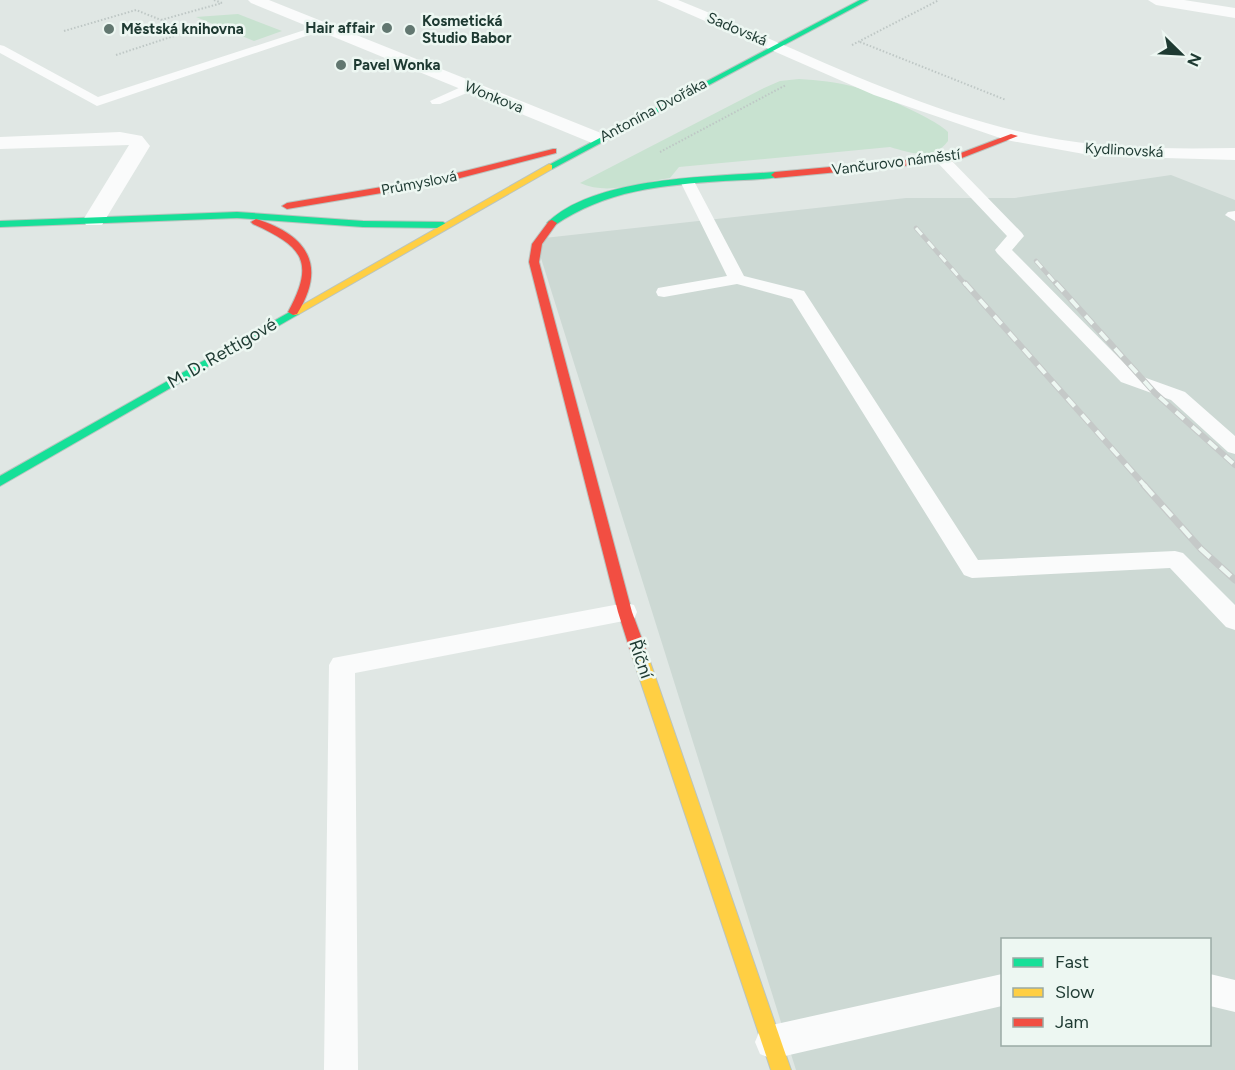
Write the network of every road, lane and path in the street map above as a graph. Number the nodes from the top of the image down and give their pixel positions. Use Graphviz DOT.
graph roads {
  1 [pos="256,0"];
  2 [pos="665,0"];
  3 [pos="865,0"];
  4 [pos="939,0"];
  5 [pos="1156,0"];
  6 [pos="222,3"];
  7 [pos="1235,13"];
  8 [pos="161,20"];
  9 [pos="323,27"];
  10 [pos="64,31"];
  11 [pos="859,41"];
  12 [pos="776,46"];
  13 [pos="0,48"];
  14 [pos="116,55"];
  15 [pos="821,66"];
  16 [pos="470,87"];
  17 [pos="1007,100"];
  18 [pos="436,101"];
  19 [pos="1014,136"];
  20 [pos="599,139"];
  21 [pos="0,143"];
  22 [pos="1235,154"];
  23 [pos="651,157"];
  24 [pos="942,159"];
  25 [pos="688,183"];
  26 [pos="237,215"];
  27 [pos="94,220"];
  28 [pos="0,224"];
  29 [pos="445,225"];
  30 [pos="537,240"];
  31 [pos="737,279"];
  32 [pos="664,292"];
  33 [pos="293,312"];
  34 [pos="1235,447"];
  35 [pos="0,482"];
  36 [pos="625,612"];
  37 [pos="1235,620"];
  38 [pos="1001,990"];
  39 [pos="1211,990"];
  40 [pos="1235,996"];
  41 [pos="776,1056"];
  42 [pos="341,1070"];
  1 -- 9 [label="street, Wonkova"];
  2 -- 12 [label="street, Sadovská"];
  3 -- 12 [label="main road, Antonína Dvořáka"];
  4 -- 11 [label="path"];
  5 -- 7 [label="street"];
  6 -- 8 [label="path"];
  8 -- 10 [label="path"];
  8 -- 14 [label="path"];
  9 -- 13 [label="lane"];
  9 -- 16 [label="street, Wonkova"];
  11 -- 15 [label="path"];
  11 -- 17 [label="path"];
  12 -- 15 [label="street, Vančurovo náměstí"];
  12 -- 20 [label="main road, Antonína Dvořáka"];
  15 -- 19 [label="street, Vančurovo náměstí"];
  15 -- 23 [label="path"];
  16 -- 18 [label="lane"];
  16 -- 20 [label="street, Wonkova"];
  19 -- 22 [label="street, Kydlinovská"];
  19 -- 24 [label="main road, Vančurovo náměstí"];
  20 -- 26 [label="main road, Průmyslová"];
  20 -- 29 [label="main road, Antonína Dvořáka"];
  21 -- 27 [label="street"];
  24 -- 25 [label="main road, Vančurovo náměstí"];
  24 -- 34 [label="lane"];
  25 -- 30 [label="main road, Vančurovo náměstí"];
  25 -- 31 [label="lane"];
  26 -- 27 [label="main road, Průmyslová"];
  26 -- 29 [label="main road, Průmyslová"];
  26 -- 33 [label="main road, Průmyslová"];
  27 -- 28 [label="main road, Průmyslová"];
  29 -- 33 [label="main road, M. D. Rettigové"];
  30 -- 36 [label="main road, Říční"];
  31 -- 32 [label="lane"];
  31 -- 37 [label="lane"];
  33 -- 35 [label="main road, M. D. Rettigové"];
  36 -- 41 [label="main road, Říční"];
  36 -- 42 [label="lane"];
  38 -- 41 [label="lane"];
  39 -- 40 [label="lane"];
}
